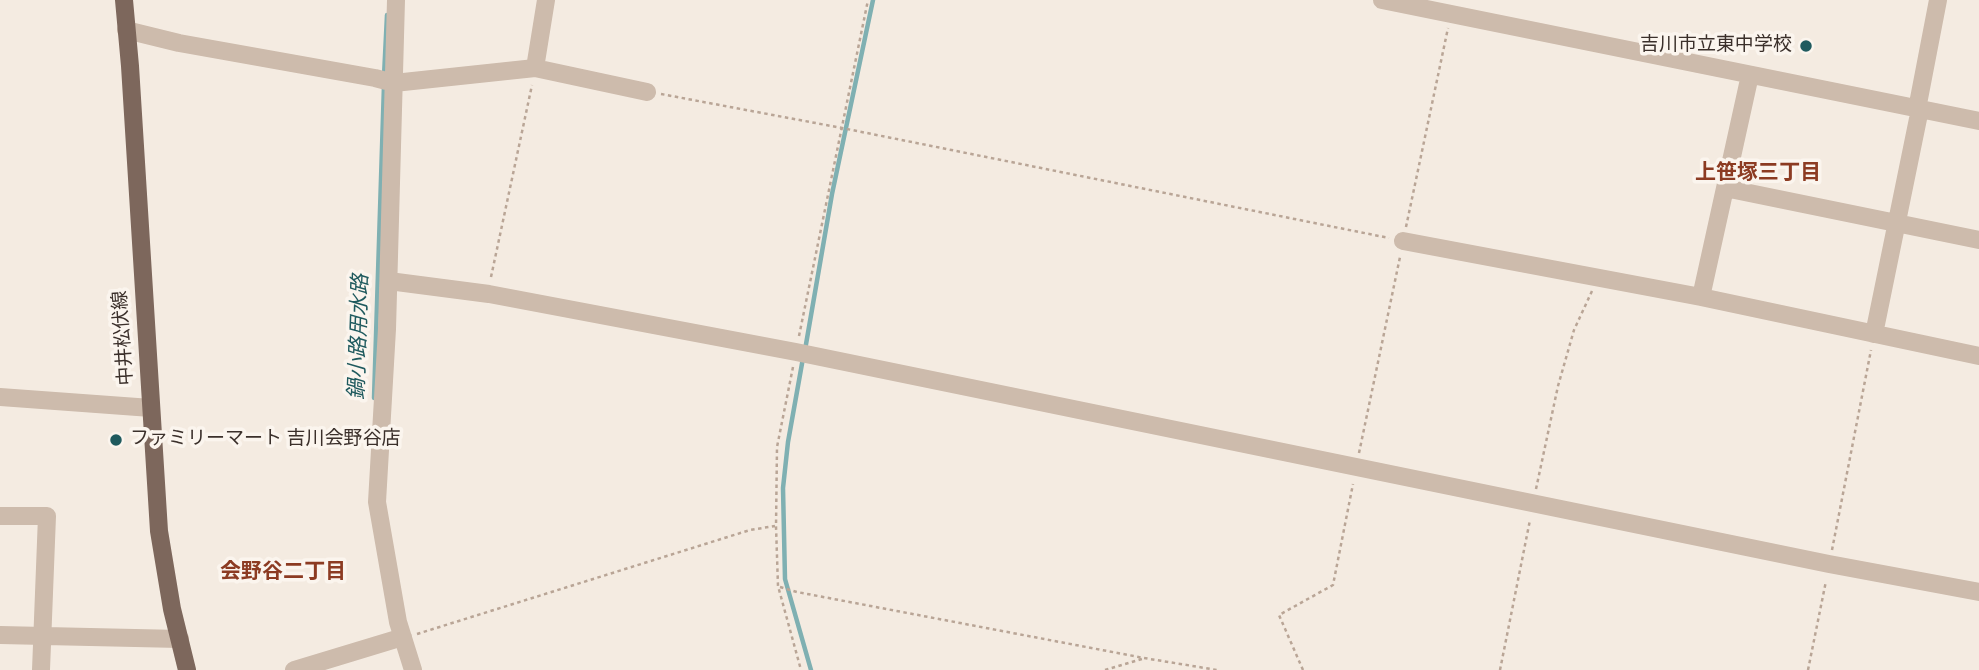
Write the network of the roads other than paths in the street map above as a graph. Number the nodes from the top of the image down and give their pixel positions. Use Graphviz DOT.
graph roads {
  1 [pos="124,0"];
  2 [pos="396,0"];
  3 [pos="546,0"];
  4 [pos="1382,0"];
  5 [pos="1938,0"];
  6 [pos="1450,9"];
  7 [pos="126,30"];
  8 [pos="534,68"];
  9 [pos="1751,75"];
  10 [pos="394,83"];
  11 [pos="648,92"];
  12 [pos="1918,109"];
  13 [pos="1979,121"];
  14 [pos="1725,188"];
  15 [pos="1896,223"];
  16 [pos="1979,240"];
  17 [pos="1403,241"];
  18 [pos="389,281"];
  19 [pos="1701,297"];
  20 [pos="1874,334"];
  21 [pos="1979,356"];
  22 [pos="0,397"];
  23 [pos="151,408"];
  24 [pos="0,516"];
  25 [pos="1979,592"];
  26 [pos="0,635"];
  27 [pos="42,636"];
  28 [pos="403,637"];
  29 [pos="180,639"];
  30 [pos="41,670"];
  31 [pos="187,670"];
  32 [pos="295,670"];
  33 [pos="413,670"];
  1 -- 7 [label="main road, 中井松伏線"];
  2 -- 10 [label="street"];
  3 -- 8 [label="street"];
  4 -- 6 [label="street"];
  5 -- 12 [label="street"];
  6 -- 9 [label="street"];
  7 -- 10 [label="street"];
  7 -- 23 [label="main road, 中井松伏線"];
  8 -- 10 [label="street"];
  8 -- 11 [label="street"];
  9 -- 12 [label="street"];
  9 -- 14 [label="street"];
  10 -- 18 [label="street"];
  12 -- 13 [label="street"];
  12 -- 15 [label="street"];
  14 -- 15 [label="street"];
  14 -- 19 [label="street"];
  15 -- 16 [label="street"];
  15 -- 20 [label="street"];
  17 -- 19 [label="street"];
  18 -- 25 [label="street"];
  18 -- 28 [label="street"];
  19 -- 20 [label="street"];
  20 -- 21 [label="street"];
  22 -- 23 [label="street"];
  23 -- 29 [label="main road, 中井松伏線"];
  24 -- 27 [label="street"];
  26 -- 27 [label="street"];
  27 -- 29 [label="street"];
  27 -- 30 [label="street"];
  28 -- 32 [label="street"];
  28 -- 33 [label="street"];
  29 -- 31 [label="main road, 中井松伏線"];
}
